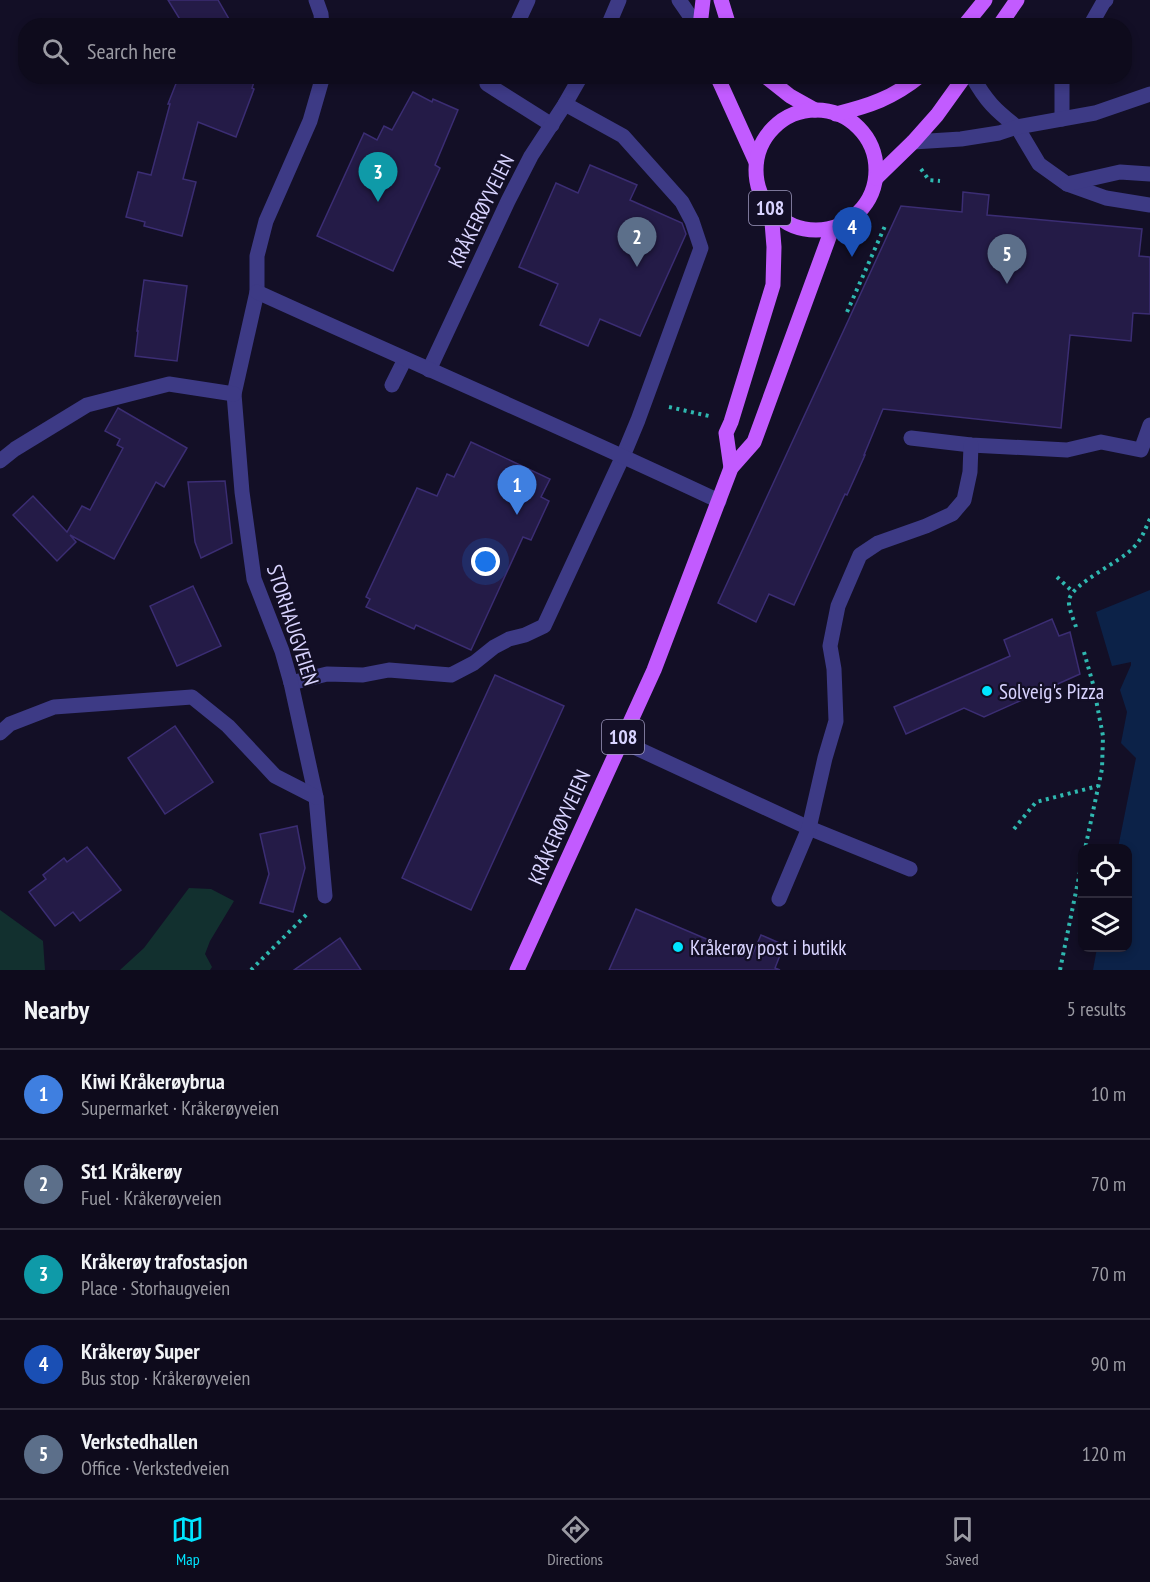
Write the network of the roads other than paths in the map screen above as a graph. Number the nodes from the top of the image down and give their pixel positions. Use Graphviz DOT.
graph roads {
  1 [pos="316,0"];
  2 [pos="528,0"];
  3 [pos="619,0"];
  4 [pos="679,0"];
  5 [pos="703,0"];
  6 [pos="721,0"];
  7 [pos="985,0"];
  8 [pos="1017,0"];
  9 [pos="1106,0"];
  10 [pos="321,18"];
  11 [pos="520,18"];
  12 [pos="611,18"];
  13 [pos="693,18"];
  14 [pos="700,18"];
  15 [pos="727,18"];
  16 [pos="970,18"];
  17 [pos="1005,18"];
  18 [pos="1095,18"];
  19 [pos="321,84"];
  20 [pos="487,84"];
  21 [pos="576,84"];
  22 [pos="721,84"];
  23 [pos="775,84"];
  24 [pos="911,84"];
  25 [pos="959,84"];
  26 [pos="977,84"];
  27 [pos="1062,84"];
  28 [pos="1150,94"];
  29 [pos="565,104"];
  30 [pos="814,110"];
  31 [pos="837,114"];
  32 [pos="1062,119"];
  33 [pos="552,125"];
  34 [pos="1017,127"];
  35 [pos="913,142"];
  36 [pos="756,162"];
  37 [pos="1150,174"];
  38 [pos="876,178"];
  39 [pos="1067,183"];
  40 [pos="1150,205"];
  41 [pos="771,210"];
  42 [pos="832,229"];
  43 [pos="257,292"];
  44 [pos="405,359"];
  45 [pos="429,370"];
  46 [pos="392,385"];
  47 [pos="234,394"];
  48 [pos="1150,425"];
  49 [pos="911,438"];
  50 [pos="971,445"];
  51 [pos="623,456"];
  52 [pos="0,461"];
  53 [pos="731,468"];
  54 [pos="719,501"];
  55 [pos="291,683"];
  56 [pos="0,733"];
  57 [pos="621,741"];
  58 [pos="316,796"];
  59 [pos="809,828"];
  60 [pos="910,869"];
  61 [pos="325,896"];
  62 [pos="779,899"];
  63 [pos="517,970"];
  1 -- 10 [label="street"];
  2 -- 11 [label="street"];
  3 -- 12 [label="street"];
  4 -- 13 [label="street"];
  5 -- 14 [label="main road"];
  6 -- 15 [label="main road"];
  7 -- 16 [label="main road"];
  8 -- 17 [label="main road"];
  9 -- 18 [label="street"];
  19 -- 43 [label="street, STORHAUGVEIEN"];
  20 -- 33 [label="street"];
  21 -- 29 [label="street, KRÅKERØYVEIEN"];
  22 -- 36 [label="main road, 108"];
  23 -- 30 [label="main road, 108"];
  24 -- 31 [label="main road, 108"];
  25 -- 35 [label="main road"];
  26 -- 34 [label="street"];
  27 -- 32 [label="street"];
  28 -- 32 [label="street"];
  29 -- 33 [label="street, KRÅKERØYVEIEN"];
  29 -- 51 [label="street"];
  30 -- 31 [label="main road, 108"];
  30 -- 36 [label="main road, 108"];
  31 -- 38 [label="main road, 108"];
  32 -- 34 [label="street"];
  33 -- 45 [label="street, KRÅKERØYVEIEN"];
  34 -- 35 [label="street"];
  34 -- 39 [label="street"];
  35 -- 38 [label="main road"];
  36 -- 41 [label="main road, 108"];
  37 -- 39 [label="street"];
  38 -- 42 [label="main road"];
  39 -- 40 [label="street"];
  41 -- 42 [label="main road, 108"];
  41 -- 53 [label="main road, KRÅKERØYVEIEN / 108"];
  42 -- 53 [label="main road, KRÅKERØYVEIEN / 108"];
  43 -- 44 [label="street"];
  43 -- 47 [label="street, STORHAUGVEIEN"];
  44 -- 45 [label="street"];
  44 -- 46 [label="street"];
  45 -- 51 [label="street"];
  47 -- 52 [label="street"];
  47 -- 55 [label="street, STORHAUGVEIEN"];
  48 -- 50 [label="street"];
  49 -- 50 [label="street"];
  50 -- 59 [label="street"];
  51 -- 54 [label="street"];
  51 -- 55 [label="street"];
  53 -- 54 [label="main road, KRÅKERØYVEIEN / 108"];
  54 -- 57 [label="main road, KRÅKERØYVEIEN / 108"];
  55 -- 58 [label="street, STORHAUGVEIEN"];
  56 -- 58 [label="street"];
  57 -- 59 [label="street"];
  57 -- 63 [label="main road, KRÅKERØYVEIEN / 108"];
  58 -- 61 [label="street, STORHAUGVEIEN"];
  59 -- 60 [label="street"];
  59 -- 62 [label="street"];
}
